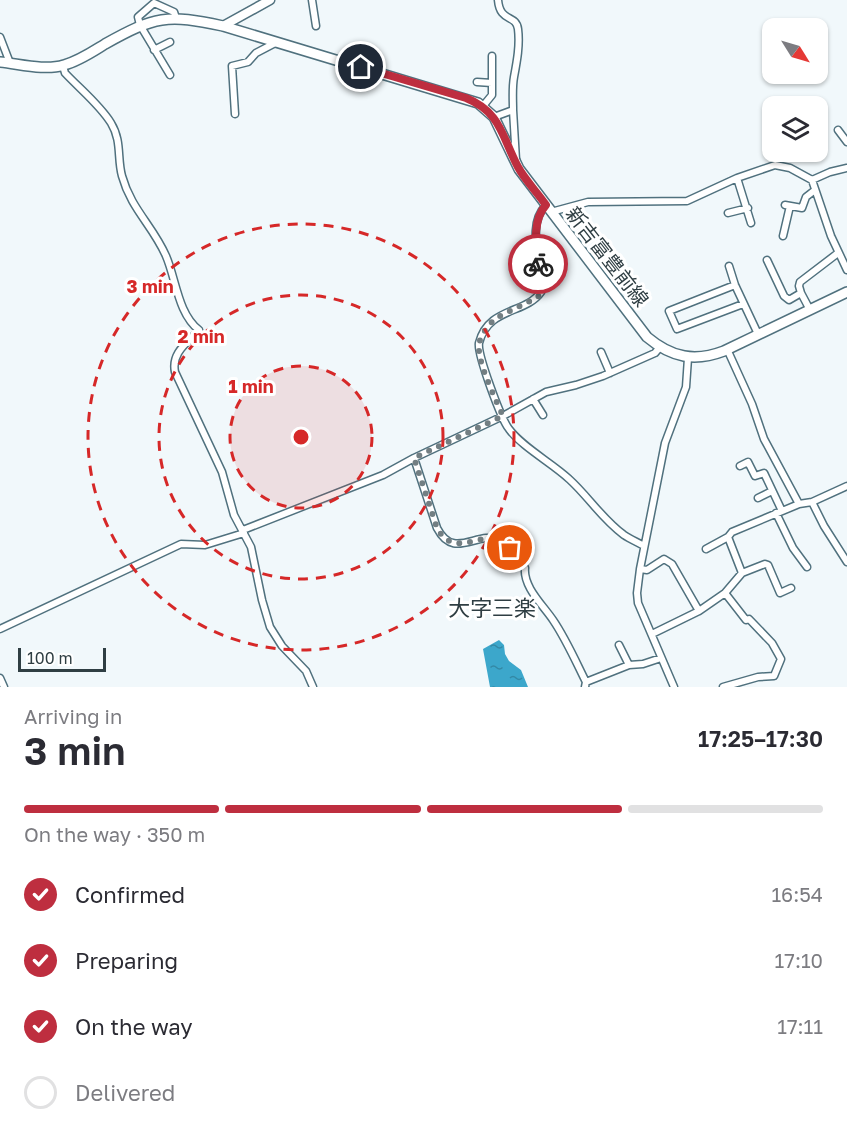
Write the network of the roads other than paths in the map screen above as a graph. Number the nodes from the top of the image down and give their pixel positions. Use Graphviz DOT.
graph roads {
  1 [pos="270,0"];
  2 [pos="312,0"];
  3 [pos="498,0"];
  4 [pos="154,1"];
  5 [pos="176,18"];
  6 [pos="140,25"];
  7 [pos="223,26"];
  8 [pos="316,26"];
  9 [pos="0,37"];
  10 [pos="170,42"];
  11 [pos="278,42"];
  12 [pos="154,50"];
  13 [pos="492,56"];
  14 [pos="5,63"];
  15 [pos="63,66"];
  16 [pos="170,75"];
  17 [pos="477,82"];
  18 [pos="492,83"];
  19 [pos="483,106"];
  20 [pos="513,110"];
  21 [pos="235,114"];
  22 [pos="494,117"];
  23 [pos="838,130"];
  24 [pos="847,142"];
  25 [pos="516,162"];
  26 [pos="847,168"];
  27 [pos="737,178"];
  28 [pos="812,180"];
  29 [pos="815,190"];
  30 [pos="548,208"];
  31 [pos="748,208"];
  32 [pos="728,213"];
  33 [pos="752,223"];
  34 [pos="783,237"];
  35 [pos="838,253"];
  36 [pos="767,260"];
  37 [pos="729,266"];
  38 [pos="847,270"];
  39 [pos="735,285"];
  40 [pos="801,293"];
  41 [pos="847,294"];
  42 [pos="743,304"];
  43 [pos="810,310"];
  44 [pos="758,334"];
  45 [pos="660,347"];
  46 [pos="727,349"];
  47 [pos="601,352"];
  48 [pos="688,358"];
  49 [pos="610,373"];
  50 [pos="533,399"];
  51 [pos="543,415"];
  52 [pos="503,416"];
  53 [pos="414,458"];
  54 [pos="740,466"];
  55 [pos="847,486"];
  56 [pos="772,491"];
  57 [pos="758,498"];
  58 [pos="812,502"];
  59 [pos="799,504"];
  60 [pos="779,512"];
  61 [pos="243,531"];
  62 [pos="728,537"];
  63 [pos="644,546"];
  64 [pos="706,549"];
  65 [pos="847,562"];
  66 [pos="807,567"];
  67 [pos="640,569"];
  68 [pos="742,573"];
  69 [pos="791,588"];
  70 [pos="725,593"];
  71 [pos="699,611"];
  72 [pos="0,629"];
  73 [pos="652,634"];
  74 [pos="619,645"];
  75 [pos="661,658"];
  76 [pos="629,665"];
  77 [pos="0,678"];
  78 [pos="585,684"];
  79 [pos="4,687"];
  80 [pos="312,687"];
  81 [pos="674,687"];
  82 [pos="723,687"];
  1 -- 7 [label="street"];
  2 -- 8 [label="street"];
  3 -- 20 [label="street"];
  4 -- 5 [label="street"];
  4 -- 6 [label="street"];
  5 -- 6 [label="main road, 新吉富豊前線"];
  5 -- 7 [label="main road, 新吉富豊前線"];
  6 -- 12 [label="street"];
  6 -- 15 [label="main road, 新吉富豊前線"];
  7 -- 11 [label="main road, 新吉富豊前線"];
  9 -- 14 [label="street"];
  10 -- 12 [label="street"];
  11 -- 19 [label="main road, 新吉富豊前線"];
  11 -- 21 [label="street"];
  12 -- 16 [label="street"];
  13 -- 18 [label="street"];
  14 -- 15 [label="main road, 新吉富豊前線"];
  15 -- 61 [label="street"];
  17 -- 18 [label="street"];
  18 -- 19 [label="street"];
  19 -- 22 [label="main road, 新吉富豊前線"];
  20 -- 22 [label="street"];
  20 -- 25 [label="street"];
  22 -- 25 [label="main road, 新吉富豊前線"];
  23 -- 24 [label="street"];
  25 -- 30 [label="main road, 新吉富豊前線"];
  26 -- 28 [label="street"];
  27 -- 28 [label="street"];
  27 -- 30 [label="street"];
  27 -- 31 [label="street"];
  28 -- 29 [label="street"];
  29 -- 34 [label="street"];
  29 -- 35 [label="street"];
  30 -- 45 [label="main road, 新吉富豊前線"];
  30 -- 52 [label="street"];
  31 -- 32 [label="street"];
  31 -- 33 [label="street"];
  35 -- 38 [label="street"];
  35 -- 40 [label="street"];
  36 -- 40 [label="street"];
  37 -- 39 [label="street"];
  39 -- 42 [label="street"];
  39 -- 42 [label="street"];
  40 -- 43 [label="street"];
  41 -- 43 [label="main road"];
  42 -- 44 [label="street"];
  43 -- 44 [label="main road"];
  44 -- 46 [label="main road"];
  45 -- 48 [label="main road, 新吉富豊前線"];
  45 -- 49 [label="street"];
  46 -- 48 [label="main road"];
  46 -- 59 [label="street"];
  47 -- 49 [label="street"];
  48 -- 63 [label="street"];
  49 -- 50 [label="street"];
  50 -- 51 [label="street"];
  50 -- 52 [label="street"];
  52 -- 53 [label="street"];
  52 -- 63 [label="street"];
  53 -- 61 [label="street"];
  53 -- 78 [label="street"];
  54 -- 56 [label="street"];
  55 -- 58 [label="street"];
  56 -- 57 [label="street"];
  56 -- 60 [label="street"];
  58 -- 59 [label="street"];
  58 -- 65 [label="street"];
  59 -- 60 [label="street"];
  60 -- 62 [label="street"];
  60 -- 66 [label="street"];
  61 -- 72 [label="street"];
  61 -- 80 [label="street"];
  62 -- 64 [label="street"];
  62 -- 68 [label="street"];
  63 -- 67 [label="street"];
  67 -- 71 [label="street"];
  67 -- 73 [label="street"];
  68 -- 69 [label="street"];
  68 -- 70 [label="street"];
  70 -- 71 [label="street"];
  70 -- 82 [label="street"];
  71 -- 73 [label="street"];
  73 -- 75 [label="street"];
  74 -- 76 [label="street"];
  75 -- 76 [label="street"];
  75 -- 81 [label="street"];
  76 -- 78 [label="street"];
  77 -- 79 [label="street"];
}
